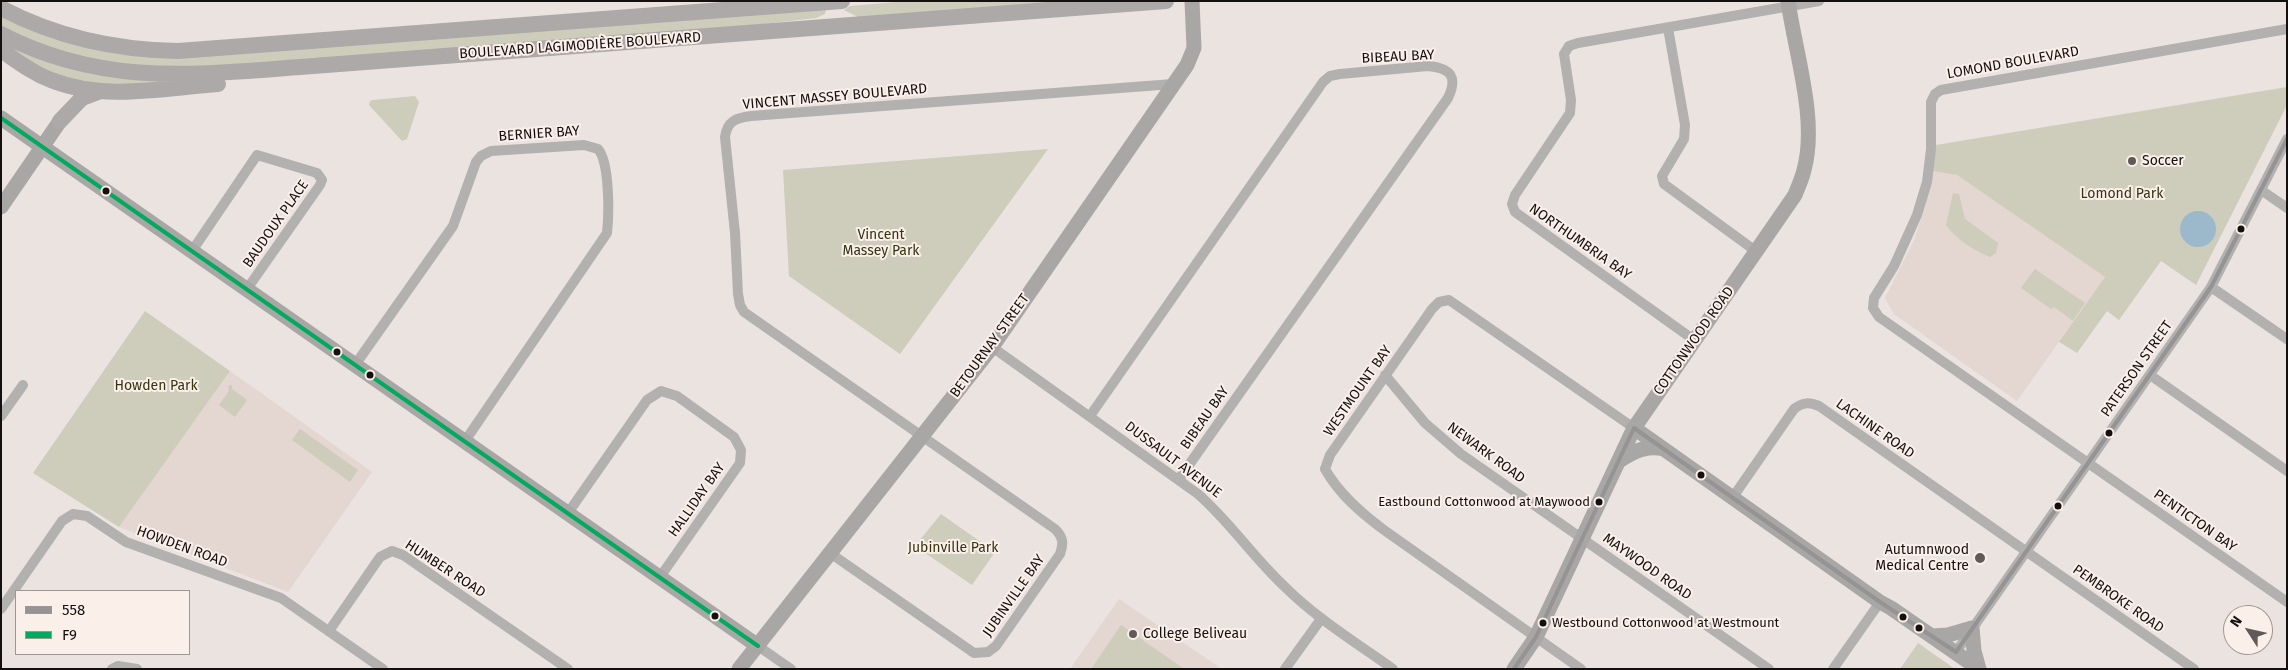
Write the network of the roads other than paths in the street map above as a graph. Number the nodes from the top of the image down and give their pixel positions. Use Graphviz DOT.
graph roads {
  1 [pos="842,1"];
  2 [pos="1166,1"];
  3 [pos="1192,1"];
  4 [pos="1819,1"];
  5 [pos="838,2"];
  6 [pos="1788,4"];
  7 [pos="1,8"];
  8 [pos="840,26"];
  9 [pos="1668,28"];
  10 [pos="2287,29"];
  11 [pos="1,34"];
  12 [pos="1,50"];
  13 [pos="300,67"];
  14 [pos="51,80"];
  15 [pos="1174,84"];
  16 [pos="100,92"];
  17 [pos="1,118"];
  18 [pos="60,121"];
  19 [pos="2287,139"];
  20 [pos="42,147"];
  21 [pos="2261,190"];
  22 [pos="1,207"];
  23 [pos="2287,208"];
  24 [pos="192,251"];
  25 [pos="1757,252"];
  26 [pos="2211,286"];
  27 [pos="247,289"];
  28 [pos="1694,340"];
  29 [pos="2287,340"];
  30 [pos="992,347"];
  31 [pos="356,365"];
  32 [pos="1385,375"];
  33 [pos="2150,375"];
  34 [pos="23,385"];
  35 [pos="1,416"];
  36 [pos="1090,416"];
  37 [pos="1634,428"];
  38 [pos="923,436"];
  39 [pos="465,441"];
  40 [pos="1664,449"];
  41 [pos="1619,461"];
  42 [pos="2088,462"];
  43 [pos="2287,471"];
  44 [pos="1178,479"];
  45 [pos="1733,497"];
  46 [pos="568,513"];
  47 [pos="1583,539"];
  48 [pos="2026,551"];
  49 [pos="830,553"];
  50 [pos="660,577"];
  51 [pos="1880,602"];
  52 [pos="2287,602"];
  53 [pos="1,609"];
  54 [pos="1321,619"];
  55 [pos="1972,628"];
  56 [pos="328,631"];
  57 [pos="1932,636"];
  58 [pos="1536,637"];
  59 [pos="758,646"];
  60 [pos="1956,652"];
  61 [pos="112,669"];
  62 [pos="137,669"];
  63 [pos="383,669"];
  64 [pos="568,669"];
  65 [pos="739,669"];
  66 [pos="791,669"];
  67 [pos="1286,669"];
  68 [pos="1393,669"];
  69 [pos="1514,669"];
  70 [pos="1581,669"];
  71 [pos="1769,669"];
  72 [pos="1833,669"];
  73 [pos="1979,669"];
  74 [pos="2194,669"];
  1 -- 5 [label="main road, BOULEVARD LAGIMODIÈRE BOULEVARD"];
  2 -- 8 [label="main road, BOULEVARD LAGIMODIÈRE BOULEVARD"];
  3 -- 15 [label="street, BETOURNAY STREET"];
  4 -- 6 [label="street, NORTHUMBRIA BAY"];
  5 -- 7 [label="main road, BOULEVARD LAGIMODIÈRE BOULEVARD"];
  5 -- 8 [label="main road"];
  6 -- 9 [label="street, NORTHUMBRIA BAY"];
  6 -- 25 [label="street, COTTONWOOD ROAD"];
  8 -- 13 [label="main road, BOULEVARD LAGIMODIÈRE BOULEVARD"];
  9 -- 25 [label="street"];
  9 -- 28 [label="street, NORTHUMBRIA BAY"];
  10 -- 42 [label="street, LOMOND BOULEVARD"];
  11 -- 13 [label="main road, BOULEVARD LAGIMODIÈRE BOULEVARD"];
  12 -- 14 [label="main road"];
  13 -- 16 [label="main road"];
  14 -- 16 [label="main road"];
  14 -- 18 [label="main road"];
  15 -- 30 [label="street, BETOURNAY STREET"];
  15 -- 38 [label="street, VINCENT MASSEY BOULEVARD"];
  16 -- 18 [label="main road"];
  17 -- 20 [label="street"];
  18 -- 20 [label="street"];
  19 -- 21 [label="street, PATERSON STREET"];
  20 -- 22 [label="street"];
  20 -- 24 [label="street"];
  21 -- 23 [label="street"];
  21 -- 26 [label="street, PATERSON STREET"];
  24 -- 27 [label="street"];
  24 -- 27 [label="street, BAUDOUX PLACE"];
  25 -- 28 [label="street, COTTONWOOD ROAD"];
  26 -- 29 [label="street"];
  26 -- 33 [label="street, PATERSON STREET"];
  27 -- 31 [label="street"];
  28 -- 37 [label="street, COTTONWOOD ROAD"];
  30 -- 36 [label="street, DUSSAULT AVENUE"];
  30 -- 38 [label="street, BETOURNAY STREET"];
  31 -- 39 [label="street"];
  31 -- 39 [label="street, BERNIER BAY"];
  32 -- 37 [label="street, WESTMOUNT BAY"];
  32 -- 47 [label="street, NEWARK ROAD"];
  32 -- 58 [label="street, WESTMOUNT BAY"];
  33 -- 42 [label="street, PATERSON STREET"];
  33 -- 43 [label="street"];
  34 -- 35 [label="street"];
  36 -- 44 [label="street, DUSSAULT AVENUE"];
  36 -- 44 [label="street, BIBEAU BAY"];
  37 -- 40 [label="street"];
  37 -- 41 [label="street, COTTONWOOD ROAD"];
  38 -- 49 [label="street, BETOURNAY STREET"];
  38 -- 49 [label="street, JUBINVILLE BAY"];
  39 -- 46 [label="street"];
  40 -- 41 [label="street"];
  40 -- 45 [label="street"];
  41 -- 47 [label="street, COTTONWOOD ROAD"];
  42 -- 48 [label="street, PATERSON STREET"];
  42 -- 52 [label="street, PENTICTON BAY"];
  44 -- 54 [label="street, DUSSAULT AVENUE"];
  45 -- 48 [label="street, LACHINE ROAD"];
  45 -- 51 [label="street"];
  46 -- 50 [label="street"];
  46 -- 50 [label="street, HALLIDAY BAY"];
  47 -- 58 [label="street, COTTONWOOD ROAD"];
  47 -- 71 [label="street, MAYWOOD ROAD"];
  48 -- 55 [label="street, PATERSON STREET"];
  48 -- 74 [label="street, PEMBROKE ROAD"];
  49 -- 59 [label="street, BETOURNAY STREET"];
  50 -- 59 [label="street"];
  51 -- 57 [label="street"];
  51 -- 72 [label="street"];
  53 -- 56 [label="street, HOWDEN ROAD"];
  54 -- 67 [label="street"];
  54 -- 68 [label="street, DUSSAULT AVENUE"];
  55 -- 57 [label="street"];
  55 -- 60 [label="street, PATERSON STREET"];
  55 -- 73 [label="street"];
  56 -- 63 [label="street, HOWDEN ROAD"];
  56 -- 64 [label="street, HUMBER ROAD"];
  57 -- 60 [label="street"];
  58 -- 69 [label="street, COTTONWOOD ROAD"];
  58 -- 70 [label="street"];
  59 -- 65 [label="street, BETOURNAY STREET"];
  59 -- 66 [label="street"];
  60 -- 73 [label="street"];
  61 -- 62 [label="street"];
}
